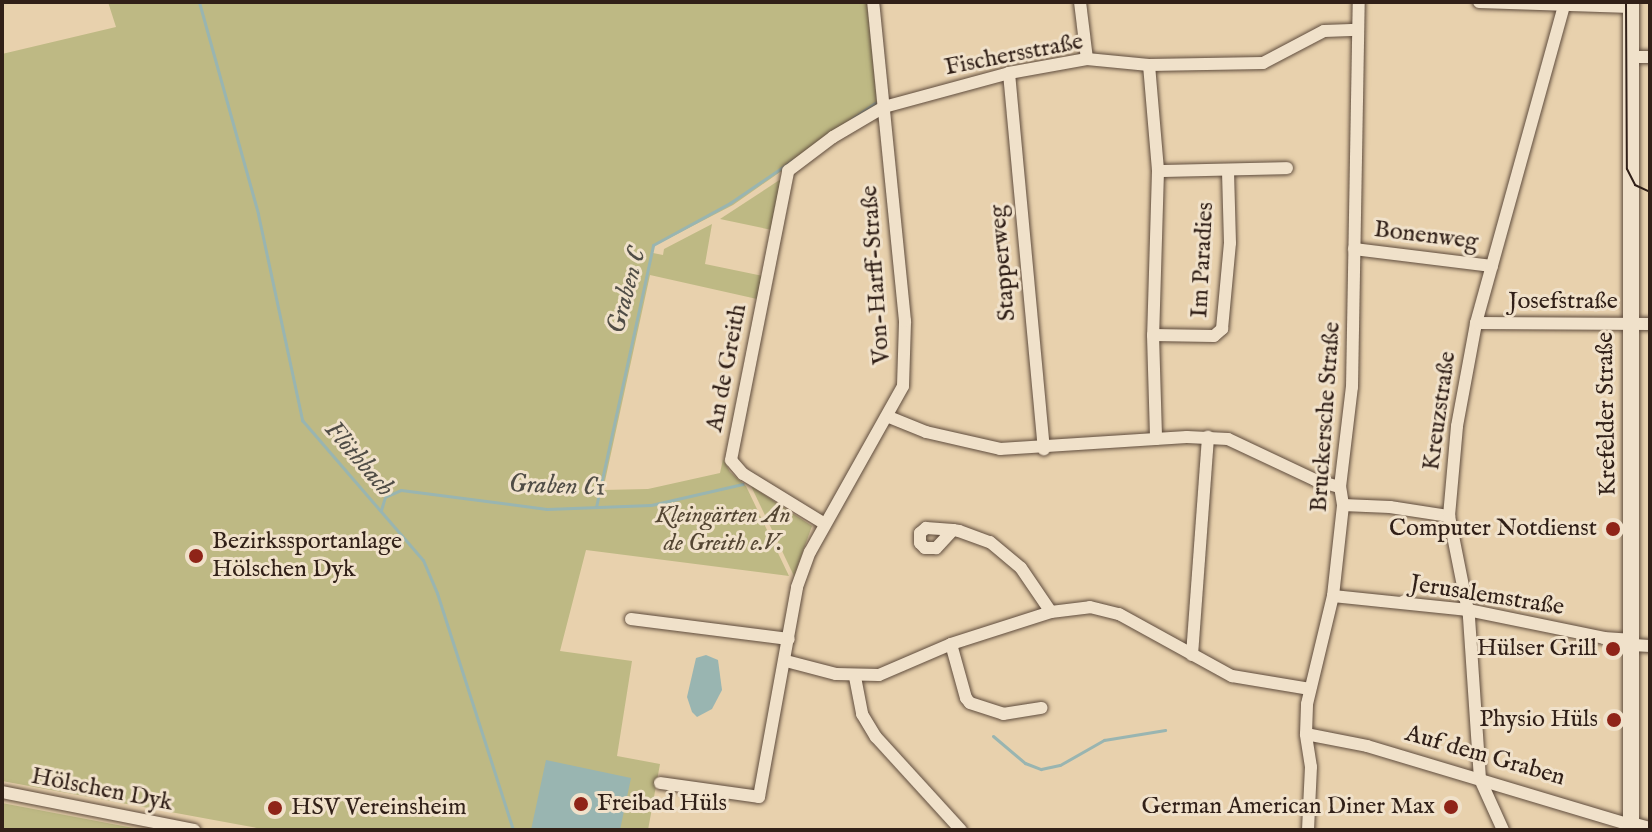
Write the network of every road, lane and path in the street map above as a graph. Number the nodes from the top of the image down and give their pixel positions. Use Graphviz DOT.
graph roads {
  1 [pos="873,2"];
  2 [pos="1080,2"];
  3 [pos="1359,2"];
  4 [pos="1479,2"];
  5 [pos="1564,4"];
  6 [pos="1631,5"];
  7 [pos="1358,30"];
  8 [pos="1631,57"];
  9 [pos="1650,57"];
  10 [pos="1087,59"];
  11 [pos="1149,65"];
  12 [pos="1009,73"];
  13 [pos="884,107"];
  14 [pos="1287,168"];
  15 [pos="1228,170"];
  16 [pos="788,171"];
  17 [pos="1158,171"];
  18 [pos="1354,249"];
  19 [pos="1492,266"];
  20 [pos="1476,323"];
  21 [pos="1630,324"];
  22 [pos="1650,324"];
  23 [pos="1153,335"];
  24 [pos="889,417"];
  25 [pos="1208,437"];
  26 [pos="1156,439"];
  27 [pos="1044,449"];
  28 [pos="1340,487"];
  29 [pos="1343,505"];
  30 [pos="1449,516"];
  31 [pos="825,524"];
  32 [pos="953,530"];
  33 [pos="1333,596"];
  34 [pos="1468,610"];
  35 [pos="1051,612"];
  36 [pos="631,619"];
  37 [pos="789,639"];
  38 [pos="951,644"];
  39 [pos="1639,644"];
  40 [pos="1192,655"];
  41 [pos="786,661"];
  42 [pos="855,677"];
  43 [pos="1310,689"];
  44 [pos="1042,708"];
  45 [pos="1306,734"];
  46 [pos="1480,779"];
  47 [pos="660,783"];
  48 [pos="2,792"];
  49 [pos="1631,825"];
  50 [pos="194,830"];
  51 [pos="961,830"];
  52 [pos="1308,830"];
  53 [pos="1503,830"];
  54 [pos="1650,830"];
  1 -- 13 [label="street, Von-Harff-Straße"];
  2 -- 10 [label="street"];
  3 -- 7 [label="street, Bruckersche Straße"];
  4 -- 5 [label="street"];
  5 -- 6 [label="street"];
  5 -- 19 [label="street, Kreuzstraße"];
  6 -- 8 [label="street, Krefelder Straße"];
  7 -- 11 [label="street, Fischersstraße"];
  7 -- 18 [label="street, Bruckersche Straße"];
  8 -- 9 [label="street"];
  8 -- 21 [label="street, Krefelder Straße"];
  10 -- 11 [label="street, Fischersstraße"];
  10 -- 12 [label="street, Fischersstraße"];
  11 -- 17 [label="street, Im Paradies"];
  12 -- 13 [label="street, Fischersstraße"];
  12 -- 27 [label="street, Stapperweg"];
  13 -- 16 [label="street, Fischersstraße"];
  13 -- 24 [label="street, Von-Harff-Straße"];
  14 -- 15 [label="street, Im Paradies"];
  15 -- 17 [label="street, Im Paradies"];
  15 -- 23 [label="street, Im Paradies"];
  16 -- 31 [label="street, An de Greith"];
  17 -- 23 [label="street, Im Paradies"];
  18 -- 19 [label="street, Bonenweg"];
  18 -- 28 [label="street, Bruckersche Straße"];
  19 -- 20 [label="street, Kreuzstraße"];
  20 -- 21 [label="street, Josefstraße"];
  20 -- 30 [label="street, Kreuzstraße"];
  21 -- 22 [label="street, Josefstraße"];
  21 -- 39 [label="street, Krefelder Straße"];
  23 -- 26 [label="street, Im Paradies"];
  24 -- 27 [label="street"];
  24 -- 31 [label="street, Von-Harff-Straße"];
  25 -- 26 [label="street"];
  25 -- 28 [label="street"];
  25 -- 40 [label="street"];
  26 -- 27 [label="street"];
  28 -- 29 [label="street, Bruckersche Straße"];
  29 -- 30 [label="street"];
  29 -- 33 [label="street, Bruckersche Straße"];
  30 -- 34 [label="street, Kreuzstraße"];
  31 -- 37 [label="street, Von-Harff-Straße"];
  32 -- 35 [label="street"];
  33 -- 34 [label="street, Jerusalemstraße"];
  33 -- 43 [label="street, Bruckersche Straße"];
  34 -- 39 [label="street, Jerusalemstraße"];
  34 -- 46 [label="street, Kreuzstraße"];
  35 -- 38 [label="street"];
  35 -- 40 [label="street"];
  36 -- 37 [label="street"];
  37 -- 41 [label="street, Von-Harff-Straße"];
  38 -- 42 [label="street"];
  38 -- 44 [label="street"];
  39 -- 49 [label="street, Krefelder Straße"];
  40 -- 43 [label="street"];
  41 -- 42 [label="street"];
  41 -- 47 [label="street, Von-Harff-Straße"];
  42 -- 51 [label="street"];
  43 -- 45 [label="street, Bruckersche Straße"];
  45 -- 46 [label="street, Auf dem Graben"];
  45 -- 52 [label="street, Bruckersche Straße"];
  46 -- 49 [label="street, Auf dem Graben"];
  46 -- 53 [label="street, Kreuzstraße"];
  48 -- 50 [label="street, Hölschen Dyk"];
  49 -- 54 [label="street, Auf dem Graben"];
}
